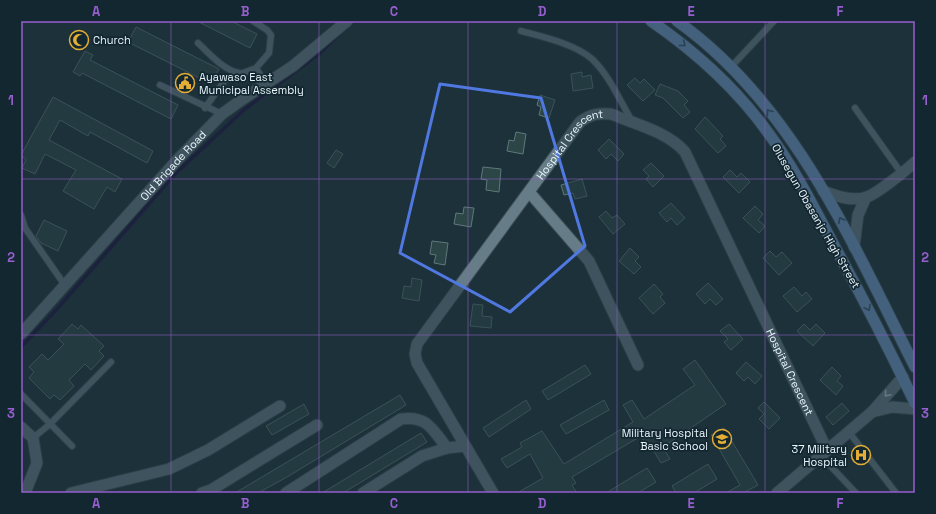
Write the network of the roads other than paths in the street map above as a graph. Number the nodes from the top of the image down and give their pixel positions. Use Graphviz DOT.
graph roads {
  1 [pos="253,21"];
  2 [pos="348,21"];
  3 [pos="651,21"];
  4 [pos="677,21"];
  5 [pos="774,21"];
  6 [pos="521,32"];
  7 [pos="198,43"];
  8 [pos="256,68"];
  9 [pos="730,68"];
  10 [pos="241,73"];
  11 [pos="266,84"];
  12 [pos="160,85"];
  13 [pos="205,108"];
  14 [pos="855,108"];
  15 [pos="222,114"];
  16 [pos="634,124"];
  17 [pos="915,162"];
  18 [pos="902,174"];
  19 [pos="823,191"];
  20 [pos="530,193"];
  21 [pos="866,197"];
  22 [pos="21,216"];
  23 [pos="854,247"];
  24 [pos="64,284"];
  25 [pos="21,334"];
  26 [pos="111,362"];
  27 [pos="638,365"];
  28 [pos="915,367"];
  29 [pos="903,377"];
  30 [pos="21,394"];
  31 [pos="915,403"];
  32 [pos="280,406"];
  33 [pos="915,409"];
  34 [pos="872,412"];
  35 [pos="50,424"];
  36 [pos="317,425"];
  37 [pos="21,427"];
  38 [pos="848,432"];
  39 [pos="33,438"];
  40 [pos="72,446"];
  41 [pos="465,446"];
  42 [pos="447,448"];
  43 [pos="824,453"];
  44 [pos="25,493"];
  45 [pos="71,493"];
  46 [pos="202,493"];
  47 [pos="286,493"];
  48 [pos="363,493"];
  49 [pos="493,493"];
  50 [pos="777,493"];
  51 [pos="856,493"];
  52 [pos="896,493"];
  1 -- 8 [label="lane"];
  2 -- 11 [label="street, Old Brigade Road"];
  3 -- 29 [label="main road, Olusegun Obasanjo High Street, one-way"];
  4 -- 9 [label="main road, Olusegun Obasanjo High Street"];
  5 -- 9 [label="lane"];
  6 -- 16 [label="lane"];
  7 -- 10 [label="lane"];
  8 -- 10 [label="lane"];
  8 -- 11 [label="lane"];
  19 -- 9 [label="main road, Olusegun Obasanjo High Street, one-way"];
  10 -- 13 [label="lane"];
  11 -- 15 [label="street, Old Brigade Road"];
  12 -- 13 [label="lane"];
  13 -- 15 [label="lane"];
  14 -- 18 [label="lane"];
  15 -- 24 [label="street, Old Brigade Road"];
  16 -- 20 [label="street, Hospital Crescent"];
  16 -- 43 [label="street, Hospital Crescent"];
  17 -- 18 [label="street"];
  18 -- 21 [label="street"];
  19 -- 21 [label="street"];
  23 -- 19 [label="main road, Olusegun Obasanjo High Street, one-way"];
  20 -- 27 [label="street"];
  20 -- 41 [label="street, Hospital Crescent"];
  21 -- 23 [label="street, Olusegun Obasanjo High Street"];
  22 -- 24 [label="lane"];
  23 -- 28 [label="main road, Olusegun Obasanjo High Street"];
  24 -- 25 [label="street, Old Brigade Road"];
  26 -- 35 [label="lane"];
  29 -- 31 [label="main road, Olusegun Obasanjo High Street"];
  29 -- 34 [label="street, one-way"];
  30 -- 35 [label="lane"];
  32 -- 45 [label="street"];
  33 -- 34 [label="street"];
  34 -- 38 [label="street"];
  35 -- 39 [label="lane"];
  35 -- 40 [label="lane"];
  36 -- 46 [label="street"];
  37 -- 39 [label="street"];
  38 -- 43 [label="street"];
  38 -- 52 [label="lane"];
  39 -- 44 [label="street"];
  41 -- 42 [label="street"];
  41 -- 49 [label="street, Hospital Crescent"];
  42 -- 47 [label="street"];
  42 -- 48 [label="street"];
  43 -- 50 [label="street"];
  43 -- 51 [label="lane"];
}
